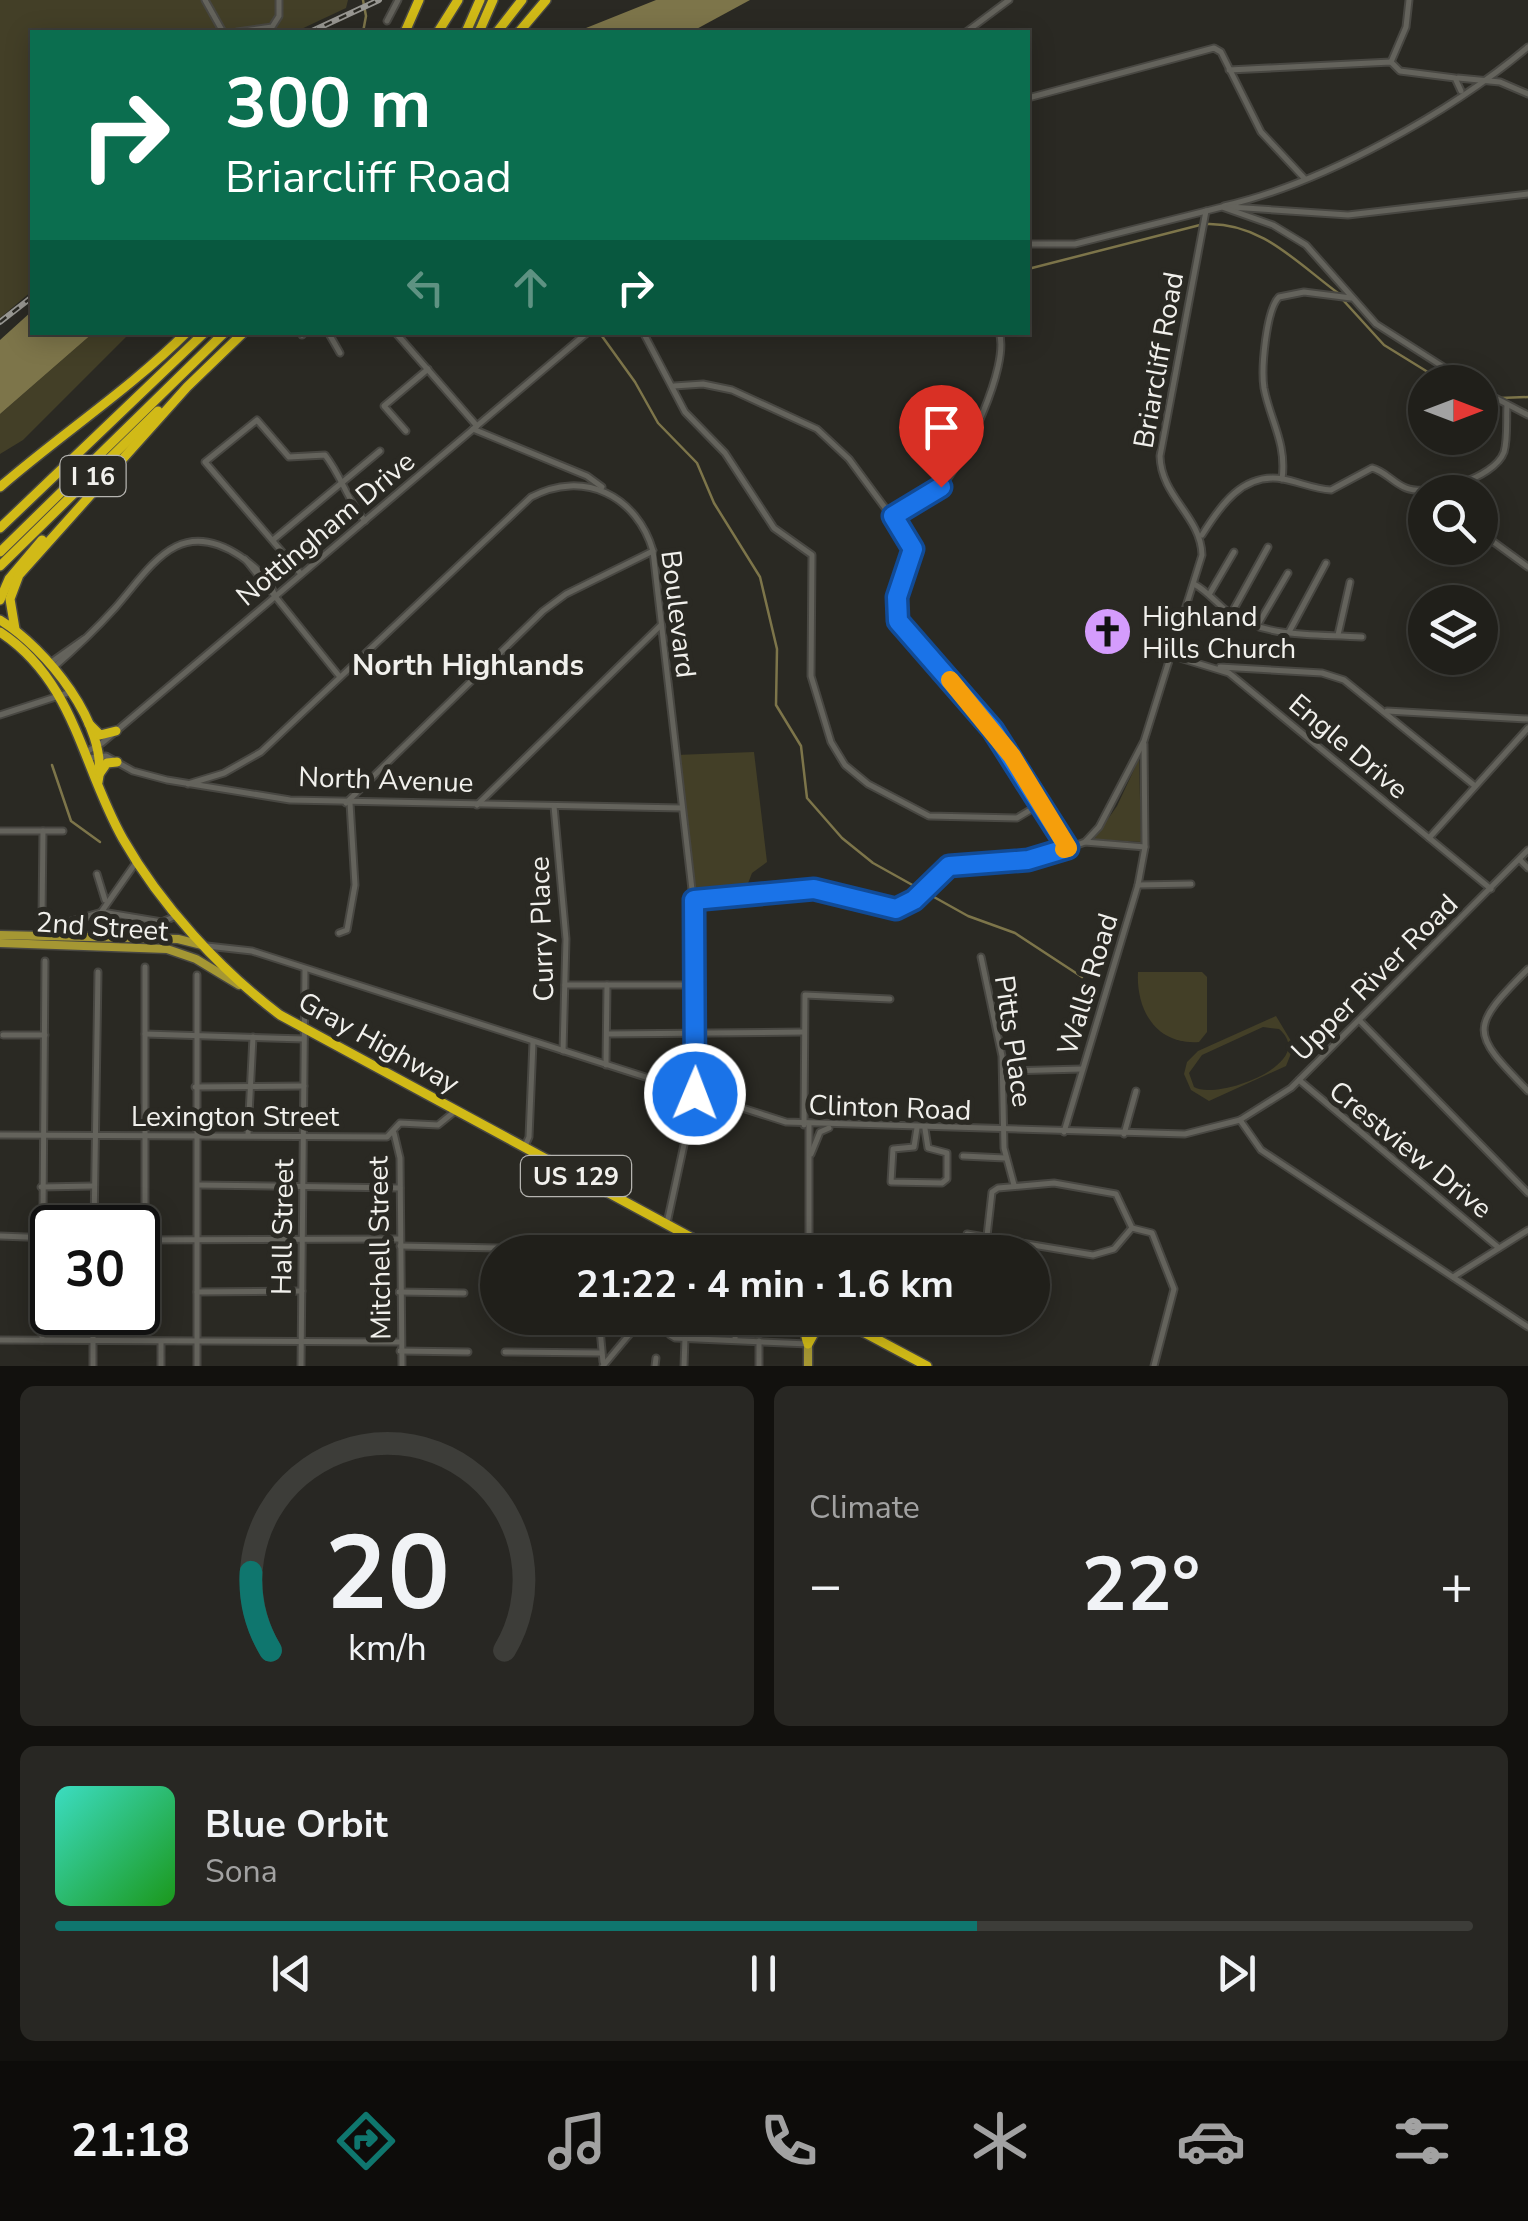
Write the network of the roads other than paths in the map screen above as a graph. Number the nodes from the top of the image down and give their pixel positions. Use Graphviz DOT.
graph roads {
  1 [pos="206,0"];
  2 [pos="279,0"];
  3 [pos="398,0"];
  4 [pos="419,0"];
  5 [pos="458,0"];
  6 [pos="480,0"];
  7 [pos="493,0"];
  8 [pos="522,0"];
  9 [pos="543,0"];
  10 [pos="1009,0"];
  11 [pos="1409,0"];
  12 [pos="387,22"];
  13 [pos="222,30"];
  14 [pos="249,30"];
  15 [pos="406,30"];
  16 [pos="440,30"];
  17 [pos="467,30"];
  18 [pos="480,30"];
  19 [pos="499,30"];
  20 [pos="521,30"];
  21 [pos="969,30"];
  22 [pos="1528,46"];
  23 [pos="1392,62"];
  24 [pos="1229,70"];
  25 [pos="1455,78"];
  26 [pos="1486,80"];
  27 [pos="1528,94"];
  28 [pos="1458,95"];
  29 [pos="1030,97"];
  30 [pos="1304,178"];
  31 [pos="1528,194"];
  32 [pos="1222,207"];
  33 [pos="1206,211"];
  34 [pos="1030,244"];
  35 [pos="1351,298"];
  36 [pos="185,335"];
  37 [pos="202,335"];
  38 [pos="222,335"];
  39 [pos="241,335"];
  40 [pos="330,335"];
  41 [pos="398,335"];
  42 [pos="584,335"];
  43 [pos="644,335"];
  44 [pos="1000,335"];
  45 [pos="340,353"];
  46 [pos="1439,365"];
  47 [pos="428,368"];
  48 [pos="674,386"];
  49 [pos="188,387"];
  50 [pos="1498,400"];
  51 [pos="1507,405"];
  52 [pos="1528,415"];
  53 [pos="475,428"];
  54 [pos="406,431"];
  55 [pos="380,450"];
  56 [pos="1282,478"];
  57 [pos="344,485"];
  58 [pos="0,487"];
  59 [pos="605,490"];
  60 [pos="77,508"];
  61 [pos="893,516"];
  62 [pos="365,521"];
  63 [pos="0,528"];
  64 [pos="1202,535"];
  65 [pos="273,540"];
  66 [pos="1498,546"];
  67 [pos="1268,547"];
  68 [pos="0,552"];
  69 [pos="653,552"];
  70 [pos="1234,552"];
  71 [pos="1326,563"];
  72 [pos="0,566"];
  73 [pos="1528,568"];
  74 [pos="1288,572"];
  75 [pos="301,574"];
  76 [pos="1350,582"];
  77 [pos="1194,584"];
  78 [pos="1210,593"];
  79 [pos="275,596"];
  80 [pos="0,600"];
  81 [pos="1232,614"];
  82 [pos="0,620"];
  83 [pos="661,625"];
  84 [pos="1257,626"];
  85 [pos="15,629"];
  86 [pos="0,632"];
  87 [pos="1289,632"];
  88 [pos="1338,636"];
  89 [pos="1362,637"];
  90 [pos="1170,655"];
  91 [pos="1218,667"];
  92 [pos="50,668"];
  93 [pos="340,677"];
  94 [pos="72,692"];
  95 [pos="60,696"];
  96 [pos="1384,711"];
  97 [pos="0,716"];
  98 [pos="84,716"];
  99 [pos="1528,720"];
  100 [pos="1528,728"];
  101 [pos="116,732"];
  102 [pos="1144,742"];
  103 [pos="91,754"];
  104 [pos="117,762"];
  105 [pos="98,778"];
  106 [pos="188,784"];
  107 [pos="1475,786"];
  108 [pos="348,803"];
  109 [pos="1042,803"];
  110 [pos="476,804"];
  111 [pos="554,806"];
  112 [pos="682,808"];
  113 [pos="0,831"];
  114 [pos="43,831"];
  115 [pos="63,831"];
  116 [pos="1429,838"];
  117 [pos="1084,842"];
  118 [pos="1146,847"];
  119 [pos="1068,848"];
  120 [pos="1528,850"];
  121 [pos="1520,860"];
  122 [pos="136,861"];
  123 [pos="1528,868"];
  124 [pos="97,874"];
  125 [pos="1138,884"];
  126 [pos="1190,884"];
  127 [pos="1491,889"];
  128 [pos="694,900"];
  129 [pos="105,901"];
  130 [pos="102,912"];
  131 [pos="42,916"];
  132 [pos="182,918"];
  133 [pos="61,924"];
  134 [pos="340,933"];
  135 [pos="0,939"];
  136 [pos="178,939"];
  137 [pos="207,946"];
  138 [pos="981,957"];
  139 [pos="46,961"];
  140 [pos="145,967"];
  141 [pos="305,968"];
  142 [pos="98,972"];
  143 [pos="1527,973"];
  144 [pos="197,975"];
  145 [pos="565,985"];
  146 [pos="607,985"];
  147 [pos="696,985"];
  148 [pos="251,993"];
  149 [pos="890,999"];
  150 [pos="1359,1020"];
  151 [pos="696,1032"];
  152 [pos="804,1032"];
  153 [pos="3,1034"];
  154 [pos="46,1034"];
  155 [pos="145,1034"];
  156 [pos="196,1034"];
  157 [pos="304,1034"];
  158 [pos="607,1034"];
  159 [pos="253,1037"];
  160 [pos="533,1042"];
  161 [pos="563,1052"];
  162 [pos="606,1065"];
  163 [pos="1003,1070"];
  164 [pos="1082,1070"];
  165 [pos="1299,1080"];
  166 [pos="195,1086"];
  167 [pos="304,1086"];
  168 [pos="250,1087"];
  169 [pos="1136,1091"];
  170 [pos="1528,1091"];
  171 [pos="695,1094"];
  172 [pos="456,1110"];
  173 [pos="1240,1120"];
  174 [pos="806,1126"];
  175 [pos="831,1127"];
  176 [pos="921,1128"];
  177 [pos="394,1130"];
  178 [pos="1006,1130"];
  179 [pos="1064,1132"];
  180 [pos="1124,1134"];
  181 [pos="0,1135"];
  182 [pos="42,1135"];
  183 [pos="248,1135"];
  184 [pos="94,1136"];
  185 [pos="145,1136"];
  186 [pos="196,1136"];
  187 [pos="303,1136"];
  188 [pos="914,1147"];
  189 [pos="524,1148"];
  190 [pos="928,1148"];
  191 [pos="963,1156"];
  192 [pos="1006,1158"];
  193 [pos="809,1162"];
  194 [pos="198,1185"];
  195 [pos="41,1186"];
  196 [pos="94,1186"];
  197 [pos="303,1186"];
  198 [pos="1014,1186"];
  199 [pos="400,1188"];
  200 [pos="1528,1193"];
  201 [pos="41,1205"];
  202 [pos="94,1205"];
  203 [pos="142,1205"];
  204 [pos="666,1225"];
  205 [pos="1132,1228"];
  206 [pos="1528,1230"];
  207 [pos="967,1234"];
  208 [pos="685,1235"];
  209 [pos="809,1235"];
  210 [pos="976,1235"];
  211 [pos="986,1235"];
  212 [pos="0,1236"];
  213 [pos="30,1237"];
  214 [pos="302,1239"];
  215 [pos="160,1240"];
  216 [pos="198,1240"];
  217 [pos="400,1242"];
  218 [pos="480,1245"];
  219 [pos="1050,1247"];
  220 [pos="1499,1248"];
  221 [pos="1453,1277"];
  222 [pos="302,1291"];
  223 [pos="197,1292"];
  224 [pos="399,1292"];
  225 [pos="464,1292"];
  226 [pos="1528,1327"];
  227 [pos="42,1335"];
  228 [pos="93,1335"];
  229 [pos="600,1335"];
  230 [pos="629,1335"];
  231 [pos="670,1335"];
  232 [pos="735,1335"];
  233 [pos="807,1335"];
  234 [pos="814,1335"];
  235 [pos="870,1335"];
  236 [pos="686,1338"];
  237 [pos="0,1340"];
  238 [pos="42,1340"];
  239 [pos="735,1340"];
  240 [pos="93,1341"];
  241 [pos="162,1342"];
  242 [pos="197,1342"];
  243 [pos="399,1342"];
  244 [pos="759,1342"];
  245 [pos="302,1344"];
  246 [pos="808,1344"];
  247 [pos="400,1351"];
  248 [pos="468,1352"];
  249 [pos="505,1352"];
  250 [pos="601,1353"];
  251 [pos="603,1364"];
  252 [pos="93,1366"];
  253 [pos="161,1366"];
  254 [pos="197,1366"];
  255 [pos="301,1366"];
  256 [pos="402,1366"];
  257 [pos="684,1366"];
  258 [pos="760,1366"];
  259 [pos="808,1366"];
  260 [pos="927,1366"];
  261 [pos="1154,1366"];
  1 -- 13 [label="street"];
  2 -- 14 [label="street"];
  3 -- 12 [label="street"];
  4 -- 15 [label="highway"];
  5 -- 16 [label="highway"];
  6 -- 17 [label="highway"];
  7 -- 18 [label="highway"];
  8 -- 19 [label="highway"];
  9 -- 20 [label="highway"];
  10 -- 21 [label="street"];
  11 -- 23 [label="street"];
  22 -- 26 [label="street"];
  23 -- 24 [label="street"];
  23 -- 25 [label="street"];
  24 -- 29 [label="street"];
  24 -- 30 [label="street"];
  25 -- 26 [label="street"];
  25 -- 28 [label="street"];
  26 -- 27 [label="street"];
  26 -- 28 [label="street"];
  28 -- 30 [label="street"];
  30 -- 32 [label="street"];
  31 -- 32 [label="street"];
  32 -- 33 [label="street"];
  32 -- 35 [label="street"];
  33 -- 34 [label="street"];
  33 -- 64 [label="street, Briarcliff Road"];
  35 -- 46 [label="street"];
  35 -- 56 [label="street"];
  36 -- 58 [label="highway"];
  37 -- 63 [label="highway, I 16"];
  38 -- 68 [label="highway, I 16"];
  39 -- 49 [label="highway, I 16"];
  40 -- 45 [label="street"];
  41 -- 47 [label="street"];
  42 -- 53 [label="street, Nottingham Drive"];
  43 -- 48 [label="street"];
  44 -- 61 [label="street"];
  47 -- 53 [label="street"];
  47 -- 54 [label="street"];
  48 -- 61 [label="street"];
  48 -- 109 [label="street"];
  49 -- 60 [label="highway"];
  49 -- 72 [label="highway, I 16"];
  50 -- 51 [label="street"];
  51 -- 52 [label="street"];
  51 -- 56 [label="street"];
  53 -- 59 [label="street, Boulevard"];
  53 -- 62 [label="street, Nottingham Drive"];
  55 -- 57 [label="street"];
  56 -- 64 [label="street"];
  57 -- 62 [label="street"];
  57 -- 65 [label="street"];
  57 -- 65 [label="street"];
  59 -- 69 [label="street, Boulevard"];
  59 -- 93 [label="street"];
  60 -- 80 [label="highway"];
  60 -- 85 [label="highway"];
  61 -- 109 [label="street"];
  62 -- 75 [label="street, Nottingham Drive"];
  64 -- 77 [label="street"];
  65 -- 75 [label="street"];
  66 -- 73 [label="street"];
  67 -- 81 [label="street"];
  69 -- 83 [label="street, Boulevard"];
  69 -- 108 [label="street"];
  70 -- 78 [label="street"];
  71 -- 87 [label="street"];
  74 -- 84 [label="street"];
  75 -- 79 [label="street, Nottingham Drive"];
  76 -- 88 [label="street"];
  77 -- 78 [label="street"];
  77 -- 90 [label="street"];
  78 -- 81 [label="street"];
  79 -- 92 [label="street"];
  79 -- 93 [label="street"];
  79 -- 101 [label="street, Nottingham Drive"];
  81 -- 84 [label="street"];
  82 -- 85 [label="highway, US 129"];
  83 -- 110 [label="street"];
  83 -- 112 [label="street, Boulevard"];
  84 -- 87 [label="street"];
  85 -- 92 [label="highway, US 129"];
  86 -- 92 [label="highway, US 129"];
  87 -- 88 [label="street"];
  88 -- 89 [label="street"];
  90 -- 91 [label="street, Engle Drive"];
  90 -- 102 [label="street"];
  91 -- 96 [label="street"];
  91 -- 116 [label="street, Engle Drive"];
  92 -- 94 [label="highway, US 129"];
  92 -- 95 [label="highway, US 129"];
  93 -- 106 [label="street"];
  94 -- 95 [label="street"];
  94 -- 98 [label="highway, US 129"];
  95 -- 97 [label="street"];
  95 -- 103 [label="highway, US 129"];
  96 -- 99 [label="street"];
  96 -- 107 [label="street"];
  98 -- 101 [label="highway"];
  98 -- 103 [label="highway, US 129"];
  100 -- 107 [label="street"];
  101 -- 103 [label="street, Nottingham Drive"];
  102 -- 117 [label="street"];
  102 -- 118 [label="street, Walls Road"];
  103 -- 104 [label="street, North Avenue"];
  103 -- 105 [label="highway, US 129"];
  104 -- 105 [label="highway"];
  104 -- 106 [label="street, North Avenue"];
  105 -- 122 [label="highway, Gray Highway / US 129"];
  106 -- 108 [label="street, North Avenue"];
  107 -- 116 [label="street"];
  108 -- 110 [label="street, North Avenue"];
  108 -- 134 [label="street"];
  109 -- 119 [label="street"];
  110 -- 111 [label="street, North Avenue"];
  111 -- 112 [label="street, North Avenue"];
  111 -- 145 [label="street, Curry Place"];
  112 -- 128 [label="street, Boulevard"];
  113 -- 114 [label="street"];
  114 -- 115 [label="street"];
  114 -- 131 [label="street"];
  116 -- 127 [label="street, Engle Drive"];
  117 -- 118 [label="street"];
  117 -- 119 [label="street"];
  118 -- 125 [label="street, Walls Road"];
  119 -- 128 [label="street"];
  120 -- 121 [label="street, Upper River Road"];
  121 -- 123 [label="street"];
  121 -- 127 [label="street, Upper River Road"];
  122 -- 129 [label="street"];
  122 -- 132 [label="highway, Gray Highway / US 129"];
  124 -- 129 [label="street"];
  125 -- 126 [label="street"];
  125 -- 164 [label="street, Walls Road"];
  127 -- 150 [label="street, Upper River Road"];
  128 -- 147 [label="street, Boulevard"];
  129 -- 130 [label="street"];
  130 -- 132 [label="street"];
  130 -- 133 [label="street"];
  132 -- 136 [label="main road"];
  132 -- 137 [label="highway, Gray Highway / US 129"];
  135 -- 136 [label="main road, 2nd Street"];
  135 -- 148 [label="main road, 2nd Street"];
  136 -- 137 [label="main road, 2nd Street"];
  137 -- 141 [label="street, Clinton Road"];
  137 -- 148 [label="highway, Gray Highway / US 129"];
  138 -- 163 [label="street, Pitts Place"];
  139 -- 154 [label="street"];
  140 -- 155 [label="street"];
  141 -- 157 [label="street, Hall Street"];
  141 -- 160 [label="street, Clinton Road"];
  142 -- 184 [label="street"];
  143 -- 170 [label="street"];
  144 -- 156 [label="street"];
  145 -- 146 [label="street"];
  145 -- 161 [label="street, Curry Place"];
  146 -- 147 [label="street"];
  146 -- 158 [label="street"];
  147 -- 151 [label="street, Boulevard"];
  148 -- 157 [label="highway, Gray Highway / US 129"];
  149 -- 152 [label="street"];
  150 -- 165 [label="street, Upper River Road"];
  150 -- 200 [label="street"];
  151 -- 152 [label="street"];
  151 -- 158 [label="street"];
  151 -- 171 [label="street, Boulevard"];
  152 -- 174 [label="street"];
  153 -- 154 [label="street"];
  154 -- 182 [label="street"];
  155 -- 156 [label="street"];
  155 -- 185 [label="street"];
  156 -- 159 [label="street"];
  156 -- 166 [label="street"];
  157 -- 159 [label="street"];
  157 -- 167 [label="street, Hall Street"];
  157 -- 172 [label="highway, Gray Highway / US 129"];
  158 -- 162 [label="street"];
  159 -- 168 [label="street"];
  160 -- 161 [label="street, Clinton Road"];
  160 -- 189 [label="street"];
  161 -- 162 [label="street, Clinton Road"];
  162 -- 171 [label="street, Clinton Road"];
  163 -- 164 [label="street"];
  163 -- 178 [label="street, Pitts Place"];
  164 -- 179 [label="street, Walls Road"];
  165 -- 173 [label="street, Upper River Road"];
  165 -- 220 [label="street, Crestview Drive"];
  166 -- 168 [label="street"];
  166 -- 186 [label="street"];
  167 -- 168 [label="street"];
  167 -- 187 [label="street, Hall Street"];
  168 -- 183 [label="street"];
  169 -- 180 [label="street"];
  171 -- 174 [label="street, Clinton Road"];
  171 -- 204 [label="street, Boulevard"];
  172 -- 177 [label="street, Lexington Street"];
  172 -- 189 [label="highway, Gray Highway / US 129"];
  173 -- 180 [label="street, Clinton Road"];
  173 -- 221 [label="street"];
  174 -- 175 [label="street, Clinton Road"];
  174 -- 193 [label="street"];
  175 -- 176 [label="street, Clinton Road"];
  175 -- 193 [label="street"];
  176 -- 178 [label="street, Clinton Road"];
  176 -- 188 [label="street"];
  176 -- 190 [label="street"];
  177 -- 187 [label="street, Lexington Street"];
  177 -- 199 [label="street, Mitchell Street"];
  178 -- 179 [label="street, Clinton Road"];
  178 -- 192 [label="street, Pitts Place"];
  179 -- 180 [label="street, Clinton Road"];
  181 -- 182 [label="street, Lexington Street"];
  182 -- 184 [label="street, Lexington Street"];
  182 -- 195 [label="street"];
  183 -- 186 [label="street, Lexington Street"];
  183 -- 187 [label="street, Lexington Street"];
  184 -- 185 [label="street, Lexington Street"];
  184 -- 196 [label="street"];
  185 -- 186 [label="street, Lexington Street"];
  185 -- 203 [label="street"];
  186 -- 194 [label="street"];
  187 -- 197 [label="street, Hall Street"];
  188 -- 190 [label="street"];
  188 -- 190 [label="street"];
  189 -- 204 [label="highway, Gray Highway / US 129"];
  191 -- 192 [label="street"];
  192 -- 198 [label="street, Pitts Place"];
  193 -- 209 [label="street"];
  194 -- 197 [label="street"];
  194 -- 216 [label="street"];
  195 -- 196 [label="street"];
  195 -- 201 [label="street"];
  196 -- 202 [label="street"];
  197 -- 199 [label="street"];
  197 -- 214 [label="street, Hall Street"];
  198 -- 205 [label="street"];
  198 -- 211 [label="street"];
  199 -- 217 [label="street, Mitchell Street"];
  204 -- 208 [label="highway, Gray Highway / US 129"];
  205 -- 219 [label="street"];
  205 -- 261 [label="street"];
  206 -- 220 [label="street"];
  207 -- 210 [label="street"];
  212 -- 213 [label="street"];
  214 -- 216 [label="street"];
  214 -- 217 [label="street"];
  214 -- 222 [label="street, Hall Street"];
  215 -- 216 [label="street"];
  216 -- 223 [label="street"];
  217 -- 218 [label="street"];
  217 -- 224 [label="street, Mitchell Street"];
  220 -- 221 [label="street"];
  221 -- 226 [label="street"];
  222 -- 223 [label="street"];
  222 -- 245 [label="street, Hall Street"];
  223 -- 242 [label="street"];
  224 -- 225 [label="street"];
  224 -- 243 [label="street, Mitchell Street"];
  227 -- 238 [label="street"];
  228 -- 240 [label="street"];
  229 -- 250 [label="street"];
  230 -- 251 [label="street"];
  231 -- 236 [label="street"];
  232 -- 239 [label="street"];
  233 -- 246 [label="highway"];
  234 -- 246 [label="highway"];
  235 -- 260 [label="highway"];
  236 -- 239 [label="street"];
  236 -- 257 [label="street"];
  237 -- 238 [label="street"];
  238 -- 240 [label="street"];
  239 -- 244 [label="street"];
  240 -- 241 [label="street"];
  240 -- 252 [label="street"];
  241 -- 242 [label="street"];
  241 -- 253 [label="street"];
  242 -- 245 [label="street"];
  242 -- 254 [label="street"];
  243 -- 245 [label="street"];
  243 -- 247 [label="street, Mitchell Street"];
  244 -- 246 [label="street"];
  244 -- 258 [label="street"];
  245 -- 255 [label="street, Hall Street"];
  246 -- 259 [label="main road"];
  247 -- 248 [label="street"];
  247 -- 256 [label="street, Mitchell Street"];
  249 -- 250 [label="street"];
  250 -- 251 [label="street"];
}
